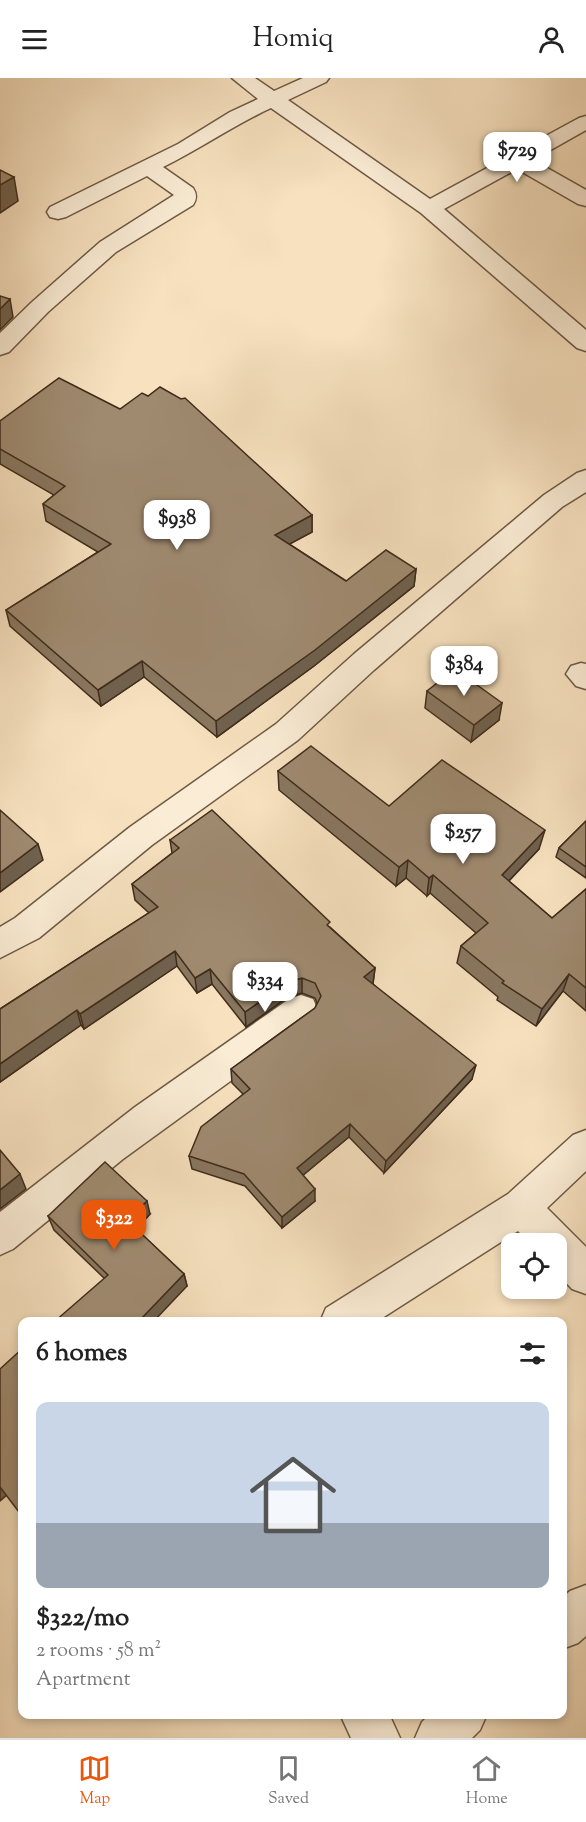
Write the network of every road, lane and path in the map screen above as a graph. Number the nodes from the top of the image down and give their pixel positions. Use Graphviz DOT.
graph roads {
  1 [pos="242,78"];
  2 [pos="319,78"];
  3 [pos="273,99"];
  4 [pos="585,123"];
  5 [pos="517,160"];
  6 [pos="147,166"];
  7 [pos="586,199"];
  8 [pos="429,208"];
  9 [pos="58,212"];
  10 [pos="586,343"];
  11 [pos="0,347"];
  12 [pos="586,479"];
  13 [pos="0,944"];
  14 [pos="301,1010"];
  15 [pos="586,1147"];
  16 [pos="521,1207"];
  17 [pos="546,1233"];
  18 [pos="0,1236"];
  19 [pos="567,1255"];
  20 [pos="586,1275"];
  21 [pos="348,1317"];
  22 [pos="586,1606"];
  23 [pos="567,1623"];
  24 [pos="366,1719"];
  25 [pos="459,1719"];
  26 [pos="377,1738"];
  27 [pos="438,1738"];
  1 -- 3 [label="street"];
  2 -- 3 [label="street"];
  3 -- 6 [label="street"];
  3 -- 8 [label="street"];
  4 -- 5 [label="street"];
  5 -- 7 [label="street"];
  5 -- 8 [label="street"];
  6 -- 9 [label="street"];
  6 -- 11 [label="street"];
  8 -- 10 [label="street"];
  12 -- 13 [label="street"];
  14 -- 18 [label="street"];
  15 -- 16 [label="street"];
  16 -- 17 [label="street"];
  16 -- 21 [label="street"];
  19 -- 20 [label="street"];
  22 -- 23 [label="street"];
  24 -- 26 [label="street"];
  25 -- 27 [label="street"];
}
